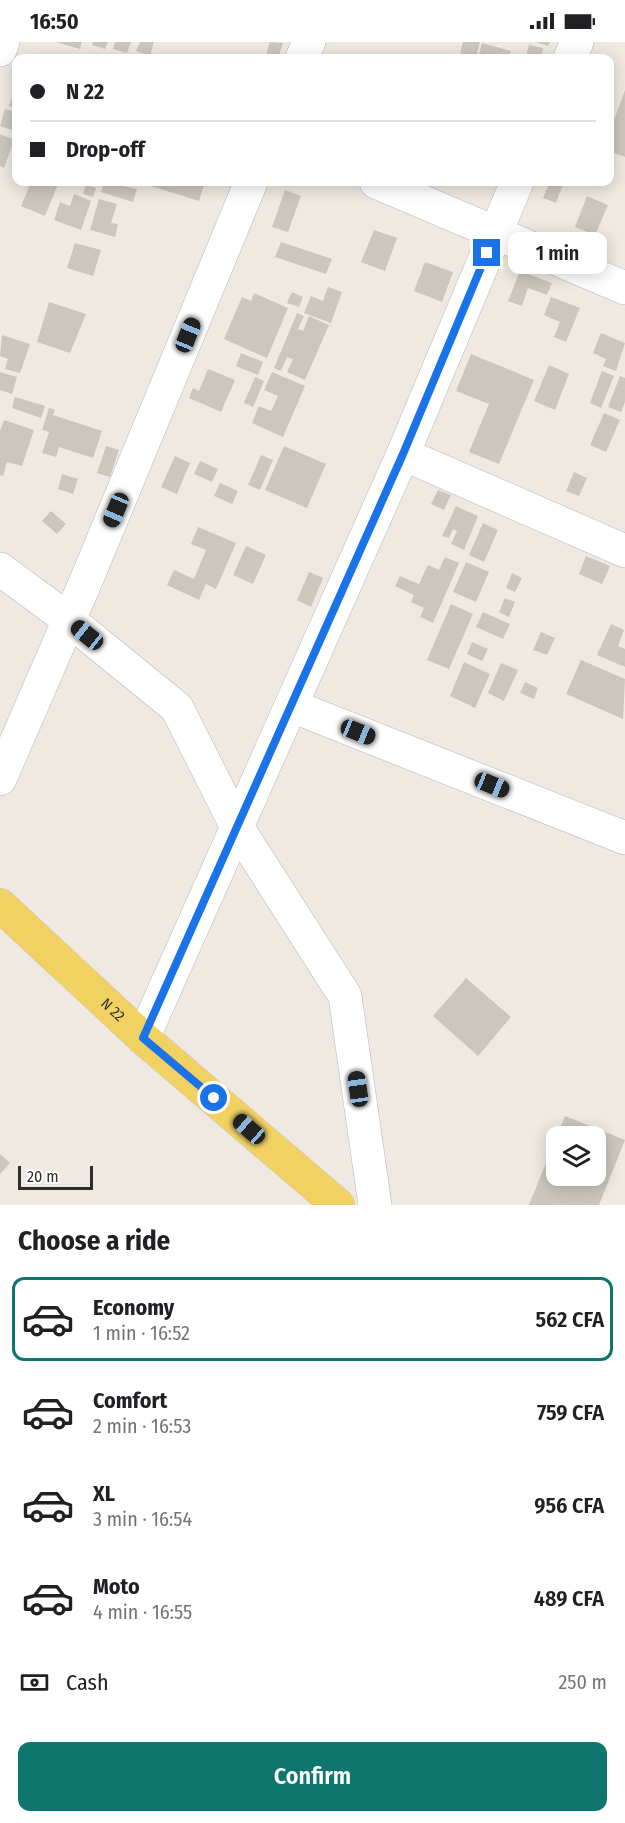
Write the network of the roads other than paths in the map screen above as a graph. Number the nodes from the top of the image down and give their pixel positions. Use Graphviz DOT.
graph roads {
  1 [pos="3,42"];
  2 [pos="0,50"];
  3 [pos="249,186"];
  4 [pos="385,186"];
  5 [pos="515,186"];
  6 [pos="495,233"];
  7 [pos="625,288"];
  8 [pos="403,454"];
  9 [pos="625,551"];
  10 [pos="0,569"];
  11 [pos="69,620"];
  12 [pos="291,706"];
  13 [pos="0,780"];
  14 [pos="237,827"];
  15 [pos="625,838"];
  16 [pos="0,905"];
  17 [pos="143,1038"];
  18 [pos="338,1205"];
  19 [pos="375,1205"];
  1 -- 2 [label="street"];
  3 -- 11 [label="street"];
  4 -- 6 [label="street"];
  5 -- 6 [label="street"];
  6 -- 7 [label="street"];
  6 -- 8 [label="street"];
  8 -- 9 [label="street"];
  8 -- 12 [label="street"];
  10 -- 11 [label="street"];
  11 -- 13 [label="street"];
  11 -- 14 [label="street"];
  12 -- 14 [label="street"];
  12 -- 15 [label="street"];
  14 -- 17 [label="street"];
  14 -- 19 [label="street"];
  16 -- 17 [label="main road, N 22 / N 22"];
  17 -- 18 [label="main road, N 22 / N 22"];
}
